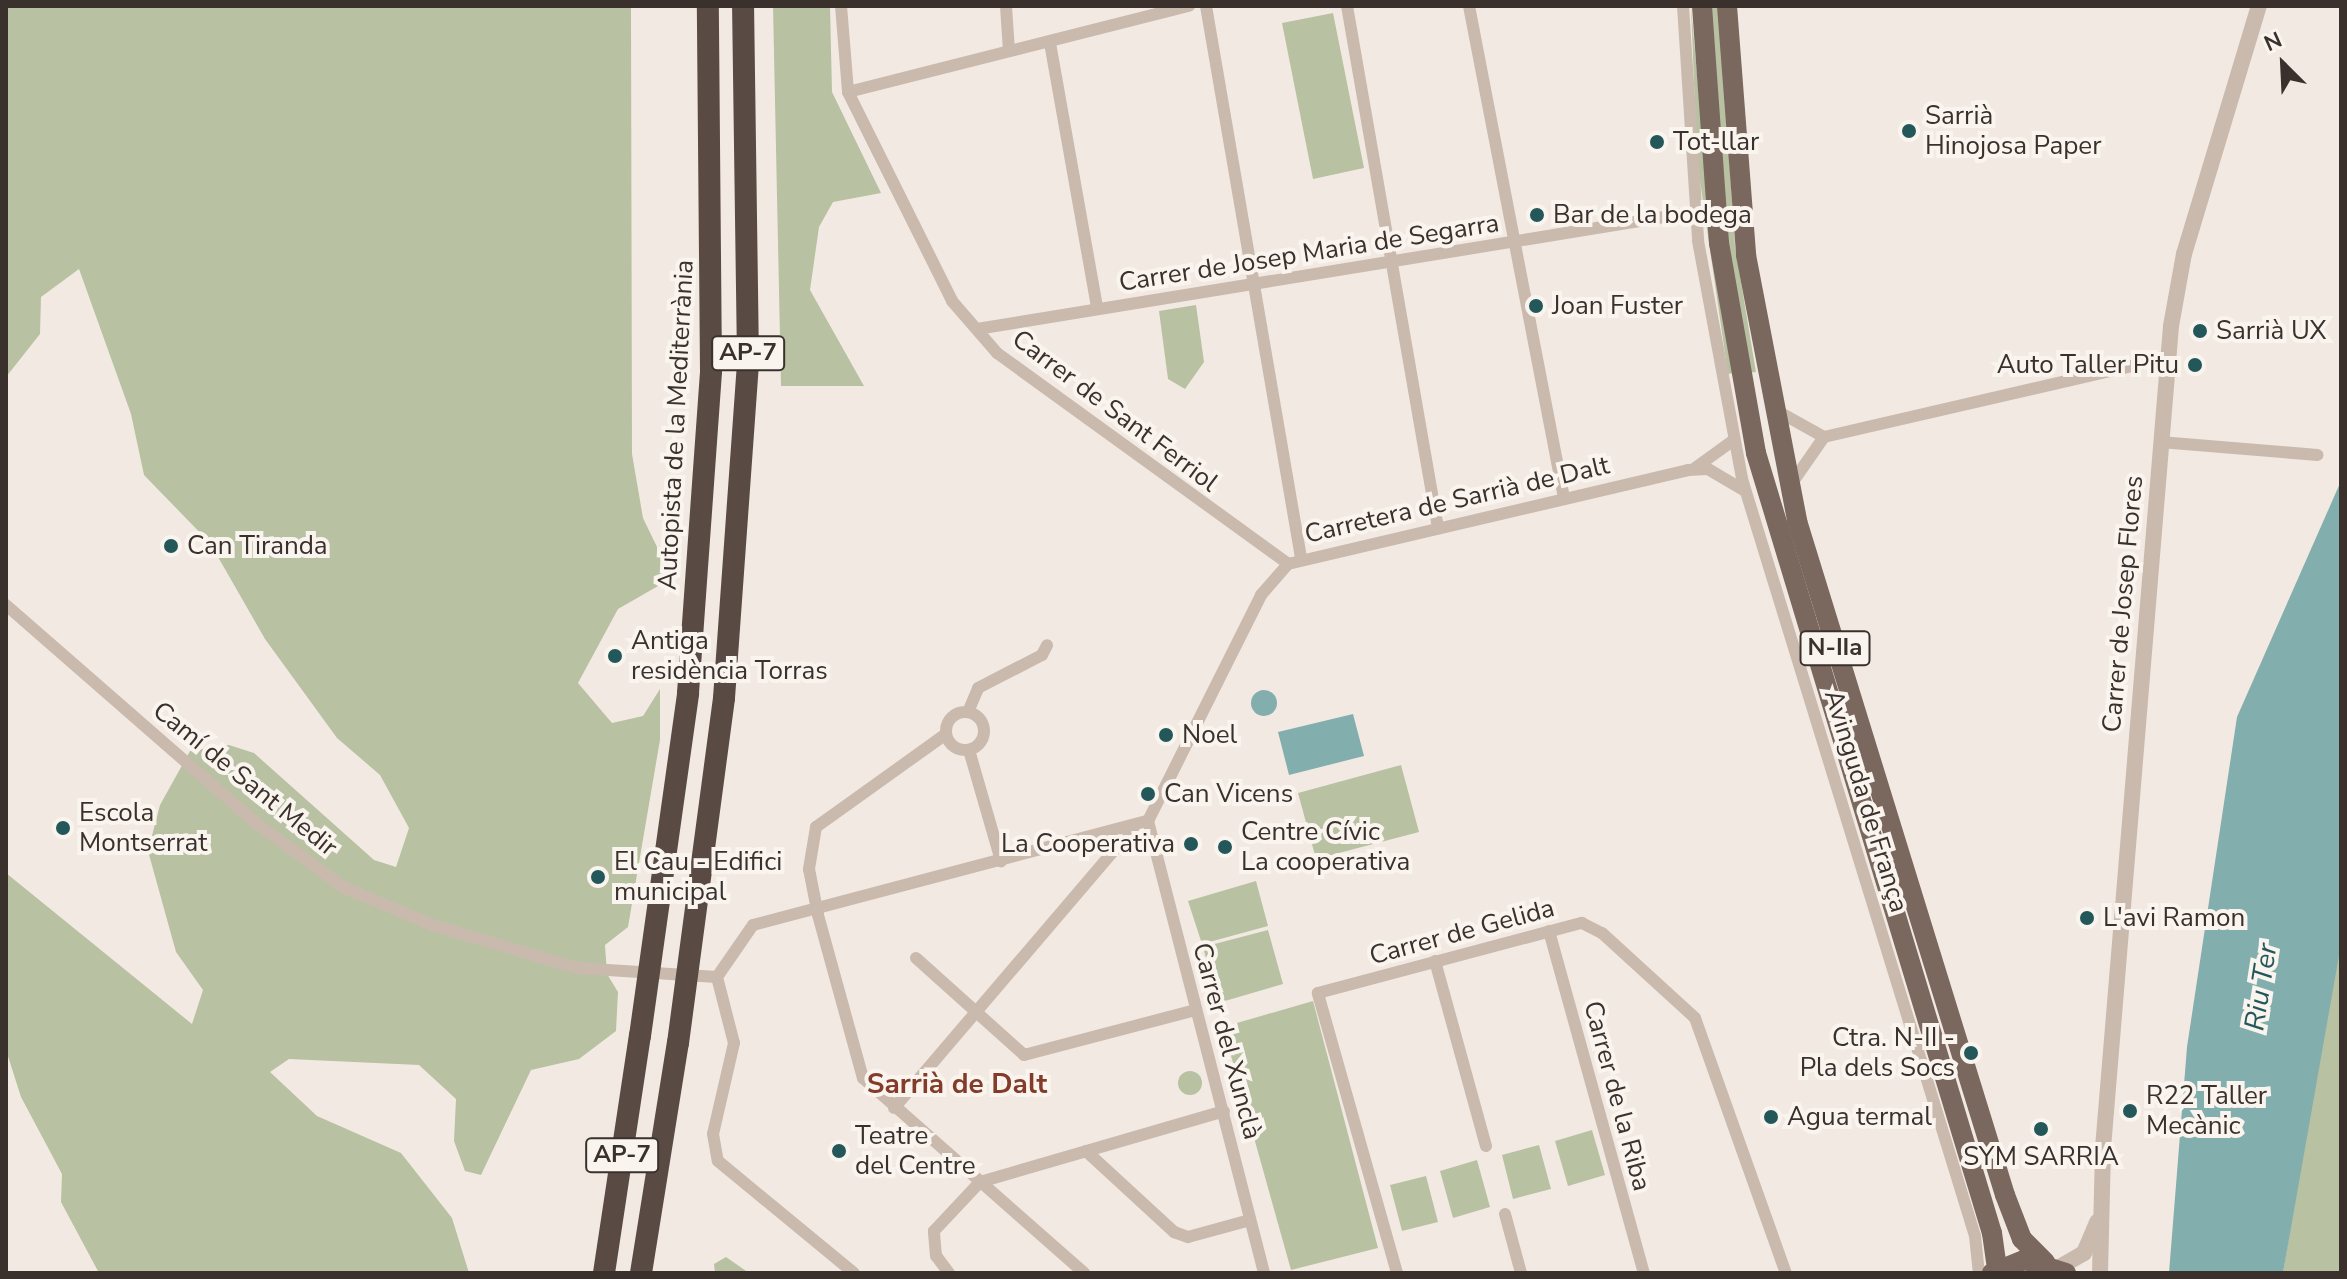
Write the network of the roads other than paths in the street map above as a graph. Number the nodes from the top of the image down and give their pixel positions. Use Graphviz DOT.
graph roads {
  1 [pos="708,6"];
  2 [pos="743,6"];
  3 [pos="841,6"];
  4 [pos="1006,6"];
  5 [pos="1122,6"];
  6 [pos="1206,6"];
  7 [pos="1347,6"];
  8 [pos="1469,6"];
  9 [pos="1683,6"];
  10 [pos="1702,6"];
  11 [pos="1727,6"];
  12 [pos="2259,6"];
  13 [pos="1183,7"];
  14 [pos="1128,21"];
  15 [pos="1050,43"];
  16 [pos="1009,51"];
  17 [pos="848,92"];
  18 [pos="1695,212"];
  19 [pos="1512,244"];
  20 [pos="1394,265"];
  21 [pos="1257,285"];
  22 [pos="1097,308"];
  23 [pos="977,329"];
  24 [pos="2167,358"];
  25 [pos="1771,403"];
  26 [pos="1824,437"];
  27 [pos="1734,440"];
  28 [pos="2160,442"];
  29 [pos="2317,455"];
  30 [pos="1689,470"];
  31 [pos="1789,488"];
  32 [pos="1746,493"];
  33 [pos="1564,498"];
  34 [pos="1438,528"];
  35 [pos="1301,558"];
  36 [pos="1288,564"];
  37 [pos="6,605"];
  38 [pos="1047,645"];
  39 [pos="968,712"];
  40 [pos="946,734"];
  41 [pos="969,750"];
  42 [pos="1148,821"];
  43 [pos="1134,827"];
  44 [pos="1001,861"];
  45 [pos="818,907"];
  46 [pos="1549,931"];
  47 [pos="916,958"];
  48 [pos="1435,961"];
  49 [pos="717,977"];
  50 [pos="1196,1010"];
  51 [pos="979,1012"];
  52 [pos="894,1108"];
  53 [pos="1224,1111"];
  54 [pos="1486,1146"];
  55 [pos="1086,1151"];
  56 [pos="980,1182"];
  57 [pos="1505,1214"];
  58 [pos="2098,1217"];
  59 [pos="1250,1220"];
  60 [pos="2056,1268"];
  61 [pos="1989,1272"];
  62 [pos="604,1273"];
  63 [pos="641,1273"];
  64 [pos="854,1273"];
  65 [pos="949,1273"];
  66 [pos="1084,1273"];
  67 [pos="1264,1273"];
  68 [pos="1397,1273"];
  69 [pos="1521,1273"];
  70 [pos="1644,1273"];
  71 [pos="1786,1273"];
  72 [pos="2100,1273"];
  1 -- 62 [label="highway, Autopista de la Mediterrània / AP-7, bridge"];
  2 -- 63 [label="highway, AP-7, bridge"];
  3 -- 17 [label="street, Carrer de Sant Ferriol"];
  4 -- 16 [label="street"];
  5 -- 14 [label="street"];
  6 -- 21 [label="street"];
  7 -- 20 [label="street"];
  8 -- 19 [label="street"];
  9 -- 18 [label="street, Avinguda de França"];
  10 -- 61 [label="main road, Avinguda de França / N-IIa"];
  11 -- 25 [label="main road, Avinguda de França / N-IIa"];
  12 -- 24 [label="street, Carrer de Josep Flores"];
  13 -- 14 [label="street"];
  14 -- 15 [label="street"];
  15 -- 16 [label="street"];
  15 -- 22 [label="street"];
  16 -- 17 [label="street"];
  17 -- 23 [label="street, Carrer de Sant Ferriol"];
  18 -- 19 [label="street, Carrer de Josep Maria de Segarra"];
  18 -- 27 [label="street, Avinguda de França"];
  19 -- 20 [label="street, Carrer de Josep Maria de Segarra"];
  19 -- 33 [label="street"];
  20 -- 21 [label="street, Carrer de Josep Maria de Segarra"];
  20 -- 34 [label="street"];
  21 -- 22 [label="street, Carrer de Josep Maria de Segarra"];
  21 -- 35 [label="street"];
  22 -- 23 [label="street, Carrer de Josep Maria de Segarra"];
  23 -- 36 [label="street, Carrer de Sant Ferriol"];
  24 -- 26 [label="street"];
  24 -- 28 [label="street, Carrer de Josep Flores"];
  25 -- 26 [label="street"];
  25 -- 31 [label="main road, Avinguda de França / N-IIa"];
  26 -- 31 [label="street"];
  27 -- 30 [label="street, Carretera de Sarrià de Dalt"];
  27 -- 32 [label="street, Avinguda de França"];
  28 -- 29 [label="street"];
  28 -- 58 [label="street, Carrer de Josep Flores"];
  30 -- 32 [label="street, Carretera de Sarrià de Dalt"];
  30 -- 33 [label="street, Carretera de Sarrià de Dalt"];
  31 -- 60 [label="main road, Avinguda de França / N-IIa"];
  32 -- 61 [label="street, Avinguda de França"];
  33 -- 34 [label="street, Carretera de Sarrià de Dalt"];
  34 -- 35 [label="street, Carretera de Sarrià de Dalt"];
  35 -- 36 [label="street, Carretera de Sarrià de Dalt"];
  36 -- 42 [label="street, Carretera de Sarrià de Dalt"];
  37 -- 49 [label="street, Camí de Sant Medir"];
  38 -- 39 [label="street"];
  39 -- 40 [label="street"];
  39 -- 41 [label="street"];
  40 -- 41 [label="street"];
  40 -- 45 [label="street"];
  41 -- 44 [label="street"];
  42 -- 43 [label="street"];
  42 -- 50 [label="street, Carrer del Xunclà"];
  43 -- 44 [label="street"];
  43 -- 51 [label="street"];
  44 -- 45 [label="street"];
  45 -- 49 [label="street"];
  45 -- 52 [label="street"];
  46 -- 48 [label="street, Carrer de Gelida"];
  46 -- 70 [label="street, Carrer de la Riba"];
  46 -- 71 [label="street, Carrer de Gelida"];
  47 -- 51 [label="street"];
  48 -- 54 [label="street"];
  48 -- 68 [label="street, Carrer de Gelida"];
  49 -- 64 [label="street"];
  50 -- 51 [label="street"];
  50 -- 53 [label="street, Carrer del Xunclà"];
  51 -- 52 [label="street"];
  52 -- 56 [label="street"];
  53 -- 55 [label="street"];
  53 -- 59 [label="street, Carrer del Xunclà"];
  55 -- 56 [label="street"];
  55 -- 59 [label="street"];
  56 -- 65 [label="street"];
  56 -- 66 [label="street"];
  57 -- 69 [label="street"];
  58 -- 60 [label="street, Carrer de Josep Flores"];
  58 -- 72 [label="street, Carrer de Josep Flores"];
  59 -- 67 [label="street, Carrer del Xunclà"];
  60 -- 61 [label="main road"];
}
